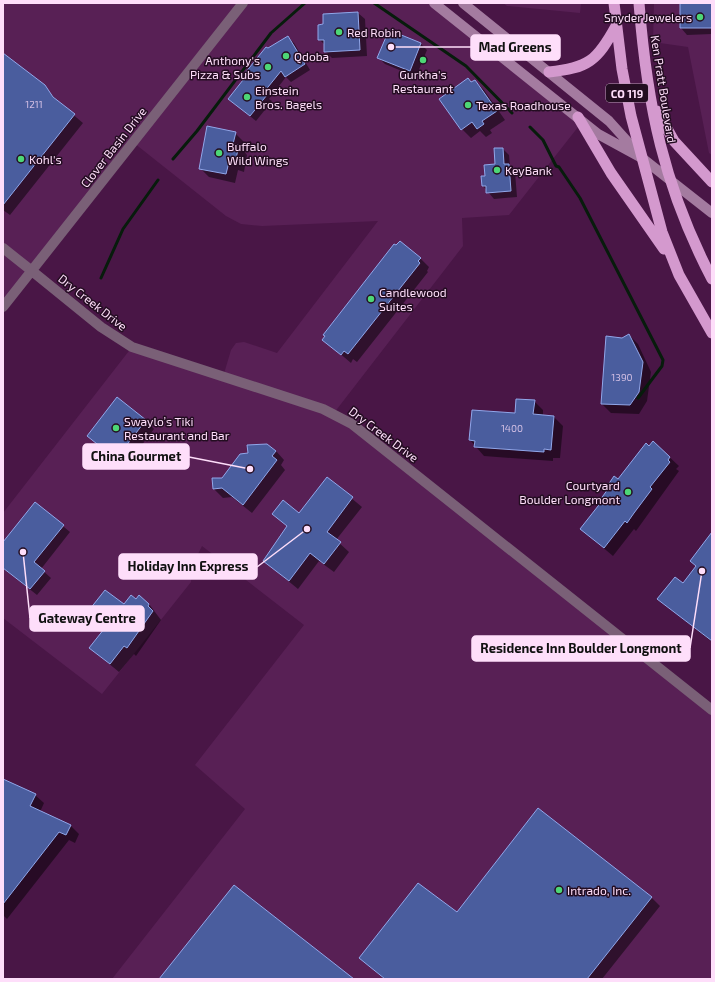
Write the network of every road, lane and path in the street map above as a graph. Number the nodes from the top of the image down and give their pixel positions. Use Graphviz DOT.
graph roads {
  1 [pos="243,3"];
  2 [pos="434,3"];
  3 [pos="463,3"];
  4 [pos="614,3"];
  5 [pos="639,3"];
  6 [pos="616,26"];
  7 [pos="549,72"];
  8 [pos="648,88"];
  9 [pos="578,117"];
  10 [pos="642,158"];
  11 [pos="669,179"];
  12 [pos="712,182"];
  13 [pos="712,213"];
  14 [pos="3,248"];
  15 [pos="673,261"];
  16 [pos="32,271"];
  17 [pos="712,279"];
  18 [pos="3,307"];
  19 [pos="712,333"];
  20 [pos="712,710"];
  1 -- 16 [label="street, Clover Basin Drive"];
  2 -- 9 [label="main road"];
  3 -- 7 [label="main road"];
  4 -- 6 [label="highway, CO 119"];
  5 -- 8 [label="highway, Ken Pratt Boulevard / CO 119"];
  6 -- 7 [label="highway"];
  6 -- 10 [label="highway, CO 119"];
  7 -- 10 [label="main road"];
  8 -- 11 [label="highway, Ken Pratt Boulevard / CO 119"];
  8 -- 12 [label="highway"];
  9 -- 10 [label="main road"];
  9 -- 15 [label="highway"];
  10 -- 11 [label="main road"];
  10 -- 15 [label="highway, CO 119"];
  11 -- 13 [label="main road"];
  11 -- 17 [label="highway, CO 119"];
  14 -- 16 [label="street, Dry Creek Drive"];
  15 -- 19 [label="highway, CO 119"];
  16 -- 18 [label="street, Clover Basin Drive"];
  16 -- 20 [label="street, Dry Creek Drive"];
}
